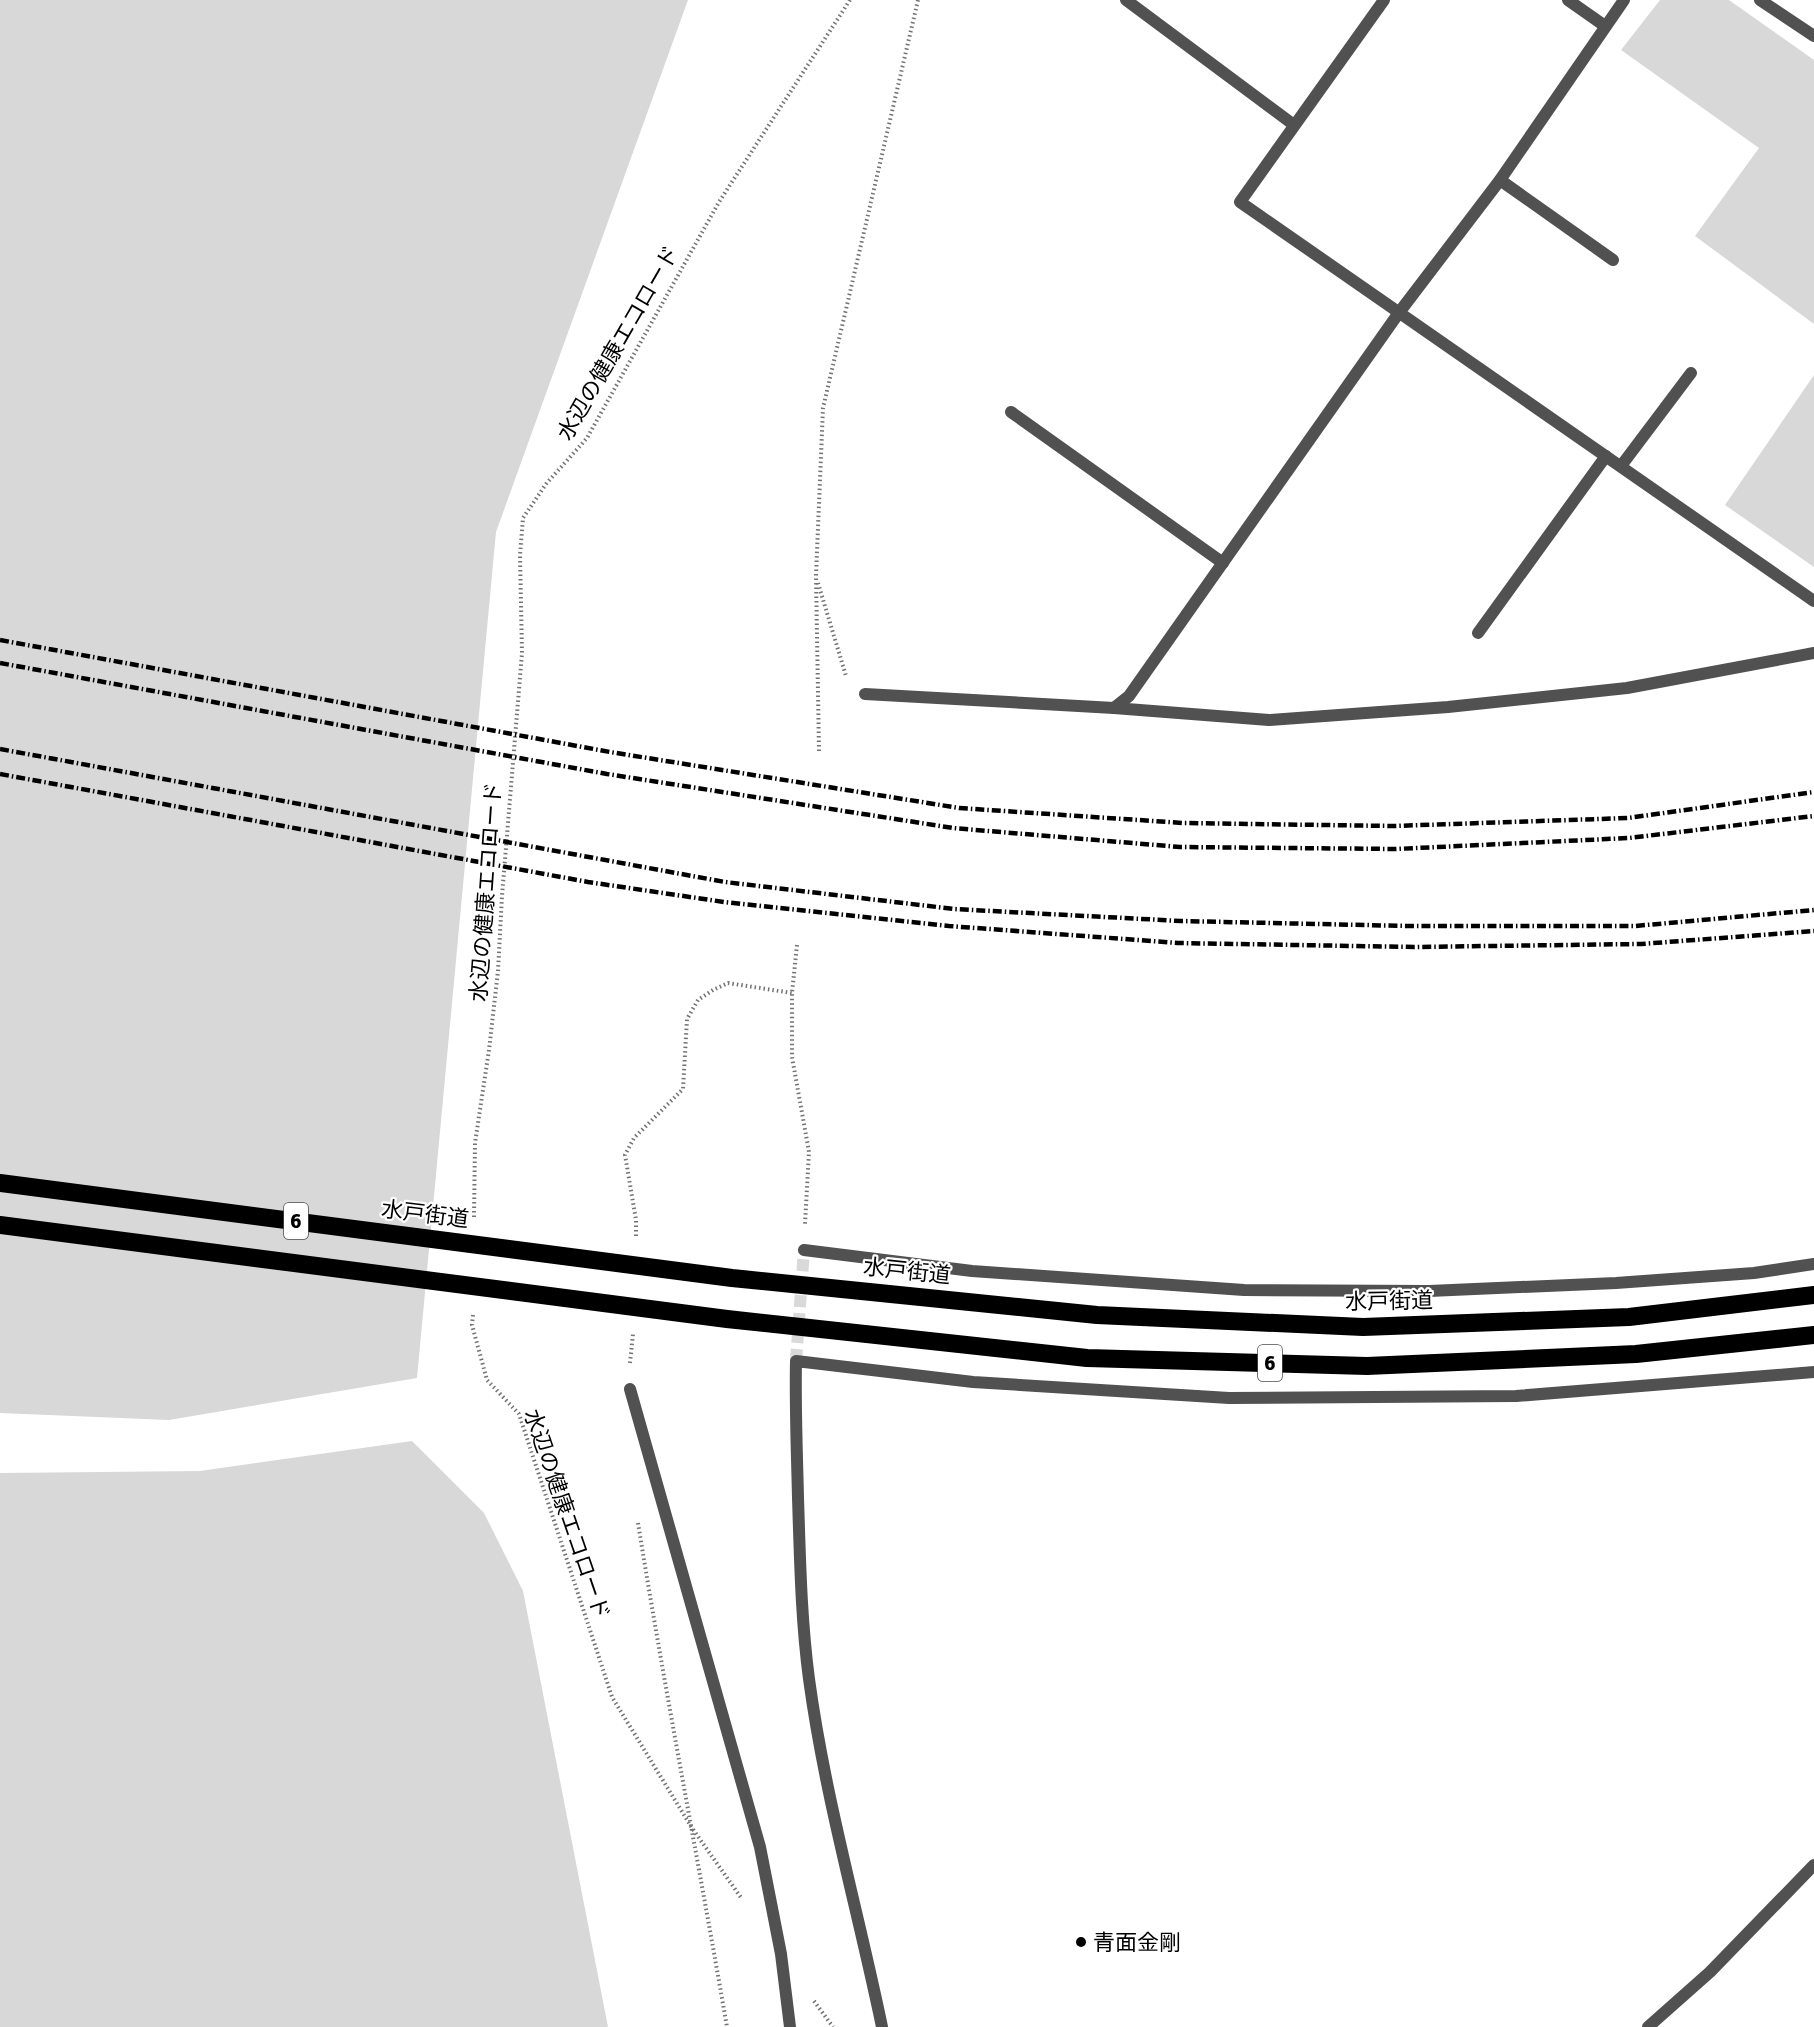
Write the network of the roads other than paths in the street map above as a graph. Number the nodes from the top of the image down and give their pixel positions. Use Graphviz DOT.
graph roads {
  1 [pos="1126,0"];
  2 [pos="1384,0"];
  3 [pos="1568,0"];
  4 [pos="1624,0"];
  5 [pos="1760,0"];
  6 [pos="1605,26"];
  7 [pos="1814,36"];
  8 [pos="1294,125"];
  9 [pos="1500,180"];
  10 [pos="1613,260"];
  11 [pos="1398,314"];
  12 [pos="1691,373"];
  13 [pos="1011,412"];
  14 [pos="1606,456"];
  15 [pos="1621,466"];
  16 [pos="1223,563"];
  17 [pos="1814,601"];
  18 [pos="1478,633"];
  19 [pos="1814,653"];
  20 [pos="865,694"];
  21 [pos="1114,708"];
  22 [pos="0,1183"];
  23 [pos="0,1225"];
  24 [pos="804,1250"];
  25 [pos="1814,1264"];
  26 [pos="1814,1295"];
  27 [pos="1814,1335"];
  28 [pos="1814,1372"];
  29 [pos="630,1389"];
  30 [pos="1814,1864"];
  31 [pos="790,2027"];
  32 [pos="882,2027"];
  33 [pos="1648,2027"];
  1 -- 8 [label="street"];
  2 -- 8 [label="street"];
  3 -- 6 [label="street"];
  4 -- 6 [label="street"];
  5 -- 7 [label="street"];
  6 -- 9 [label="street"];
  8 -- 11 [label="street"];
  9 -- 10 [label="street"];
  9 -- 11 [label="street"];
  11 -- 14 [label="street"];
  11 -- 16 [label="street"];
  12 -- 15 [label="street"];
  13 -- 16 [label="street"];
  14 -- 15 [label="street"];
  14 -- 18 [label="street"];
  15 -- 17 [label="street"];
  16 -- 21 [label="street"];
  19 -- 21 [label="street"];
  20 -- 21 [label="street"];
  22 -- 26 [label="highway, 水戸街道 / 6"];
  23 -- 27 [label="highway, 6"];
  24 -- 25 [label="street"];
  28 -- 32 [label="street"];
  29 -- 31 [label="street"];
  30 -- 33 [label="street"];
}
